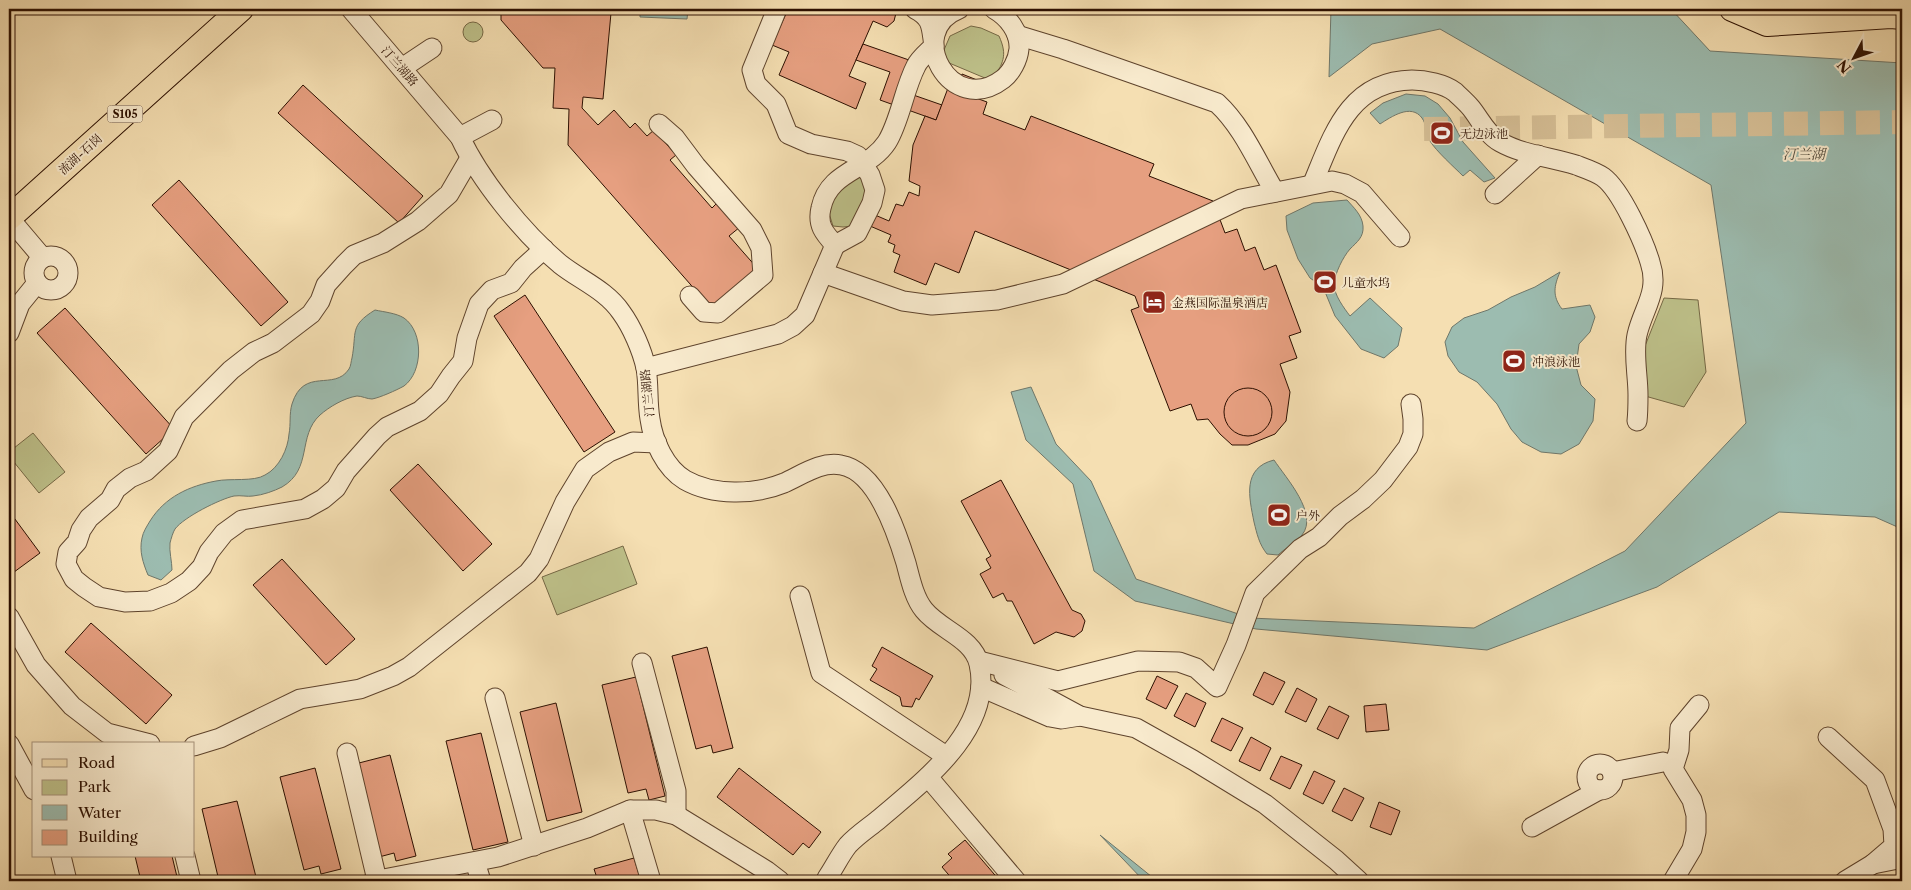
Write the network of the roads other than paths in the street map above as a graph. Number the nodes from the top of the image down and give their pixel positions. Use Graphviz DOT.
graph roads {
  1 [pos="241,9"];
  2 [pos="351,9"];
  3 [pos="777,9"];
  4 [pos="915,9"];
  5 [pos="959,9"];
  6 [pos="994,9"];
  7 [pos="1732,9"];
  8 [pos="1902,17"];
  9 [pos="1017,35"];
  10 [pos="934,46"];
  11 [pos="432,48"];
  12 [pos="402,68"];
  13 [pos="492,120"];
  14 [pos="659,124"];
  15 [pos="460,137"];
  16 [pos="1538,155"];
  17 [pos="470,158"];
  18 [pos="864,164"];
  19 [pos="1313,183"];
  20 [pos="1275,192"];
  21 [pos="1495,194"];
  22 [pos="9,218"];
  23 [pos="1400,236"];
  24 [pos="835,245"];
  25 [pos="544,249"];
  26 [pos="42,257"];
  27 [pos="823,273"];
  28 [pos="37,283"];
  29 [pos="690,296"];
  30 [pos="9,333"];
  31 [pos="646,368"];
  32 [pos="1411,404"];
  33 [pos="1637,421"];
  34 [pos="657,443"];
  35 [pos="800,596"];
  36 [pos="9,617"];
  37 [pos="979,661"];
  38 [pos="642,663"];
  39 [pos="981,687"];
  40 [pos="495,698"];
  41 [pos="1699,705"];
  42 [pos="1080,716"];
  43 [pos="1828,737"];
  44 [pos="142,742"];
  45 [pos="9,744"];
  46 [pos="195,746"];
  47 [pos="347,753"];
  48 [pos="946,756"];
  49 [pos="1668,766"];
  50 [pos="928,777"];
  51 [pos="32,786"];
  52 [pos="630,810"];
  53 [pos="676,815"];
  54 [pos="1532,827"];
  55 [pos="534,846"];
  56 [pos="1898,855"];
  57 [pos="61,858"];
  58 [pos="185,858"];
  59 [pos="475,862"];
  60 [pos="375,880"];
  61 [pos="822,880"];
  62 [pos="67,881"];
  63 [pos="191,881"];
  64 [pos="481,881"];
  65 [pos="650,881"];
  66 [pos="780,881"];
  67 [pos="1016,881"];
  68 [pos="1359,881"];
  69 [pos="1673,881"];
  70 [pos="1845,881"];
  1 -- 22 [label="main road, 流湖-石岗 / S105"];
  2 -- 12 [label="street, 汀兰湖路"];
  3 -- 18 [label="street"];
  4 -- 10 [label="street"];
  5 -- 10 [label="street"];
  6 -- 9 [label="street"];
  7 -- 8 [label="main road"];
  9 -- 10 [label="street"];
  9 -- 20 [label="street"];
  10 -- 18 [label="street"];
  11 -- 12 [label="street"];
  12 -- 15 [label="street, 汀兰湖路"];
  13 -- 15 [label="street"];
  14 -- 29 [label="street"];
  15 -- 17 [label="street, 汀兰湖路"];
  16 -- 19 [label="street"];
  16 -- 21 [label="street"];
  16 -- 33 [label="street"];
  17 -- 25 [label="street, 汀兰湖路"];
  17 -- 25 [label="street"];
  18 -- 24 [label="street"];
  18 -- 24 [label="street"];
  19 -- 20 [label="street"];
  19 -- 23 [label="street"];
  20 -- 27 [label="street"];
  22 -- 26 [label="street"];
  24 -- 27 [label="street"];
  25 -- 31 [label="street, 汀兰湖路"];
  26 -- 28 [label="street"];
  26 -- 28 [label="street"];
  27 -- 31 [label="street"];
  28 -- 30 [label="street"];
  31 -- 34 [label="street, 汀兰湖路"];
  32 -- 37 [label="street"];
  34 -- 37 [label="street, 汀兰湖路"];
  34 -- 46 [label="street"];
  35 -- 48 [label="street"];
  36 -- 44 [label="street"];
  37 -- 39 [label="street"];
  37 -- 42 [label="street"];
  38 -- 53 [label="street"];
  39 -- 42 [label="street"];
  39 -- 48 [label="street"];
  40 -- 55 [label="street"];
  41 -- 49 [label="street"];
  42 -- 68 [label="street"];
  43 -- 56 [label="street"];
  45 -- 51 [label="street"];
  47 -- 60 [label="street"];
  48 -- 50 [label="street"];
  49 -- 54 [label="street"];
  49 -- 69 [label="street"];
  50 -- 61 [label="street"];
  50 -- 67 [label="street"];
  52 -- 53 [label="street"];
  52 -- 55 [label="street"];
  52 -- 65 [label="street"];
  53 -- 66 [label="street"];
  55 -- 59 [label="street"];
  56 -- 70 [label="street"];
  57 -- 62 [label="street"];
  58 -- 63 [label="street"];
  59 -- 60 [label="street"];
  59 -- 64 [label="street"];
}
